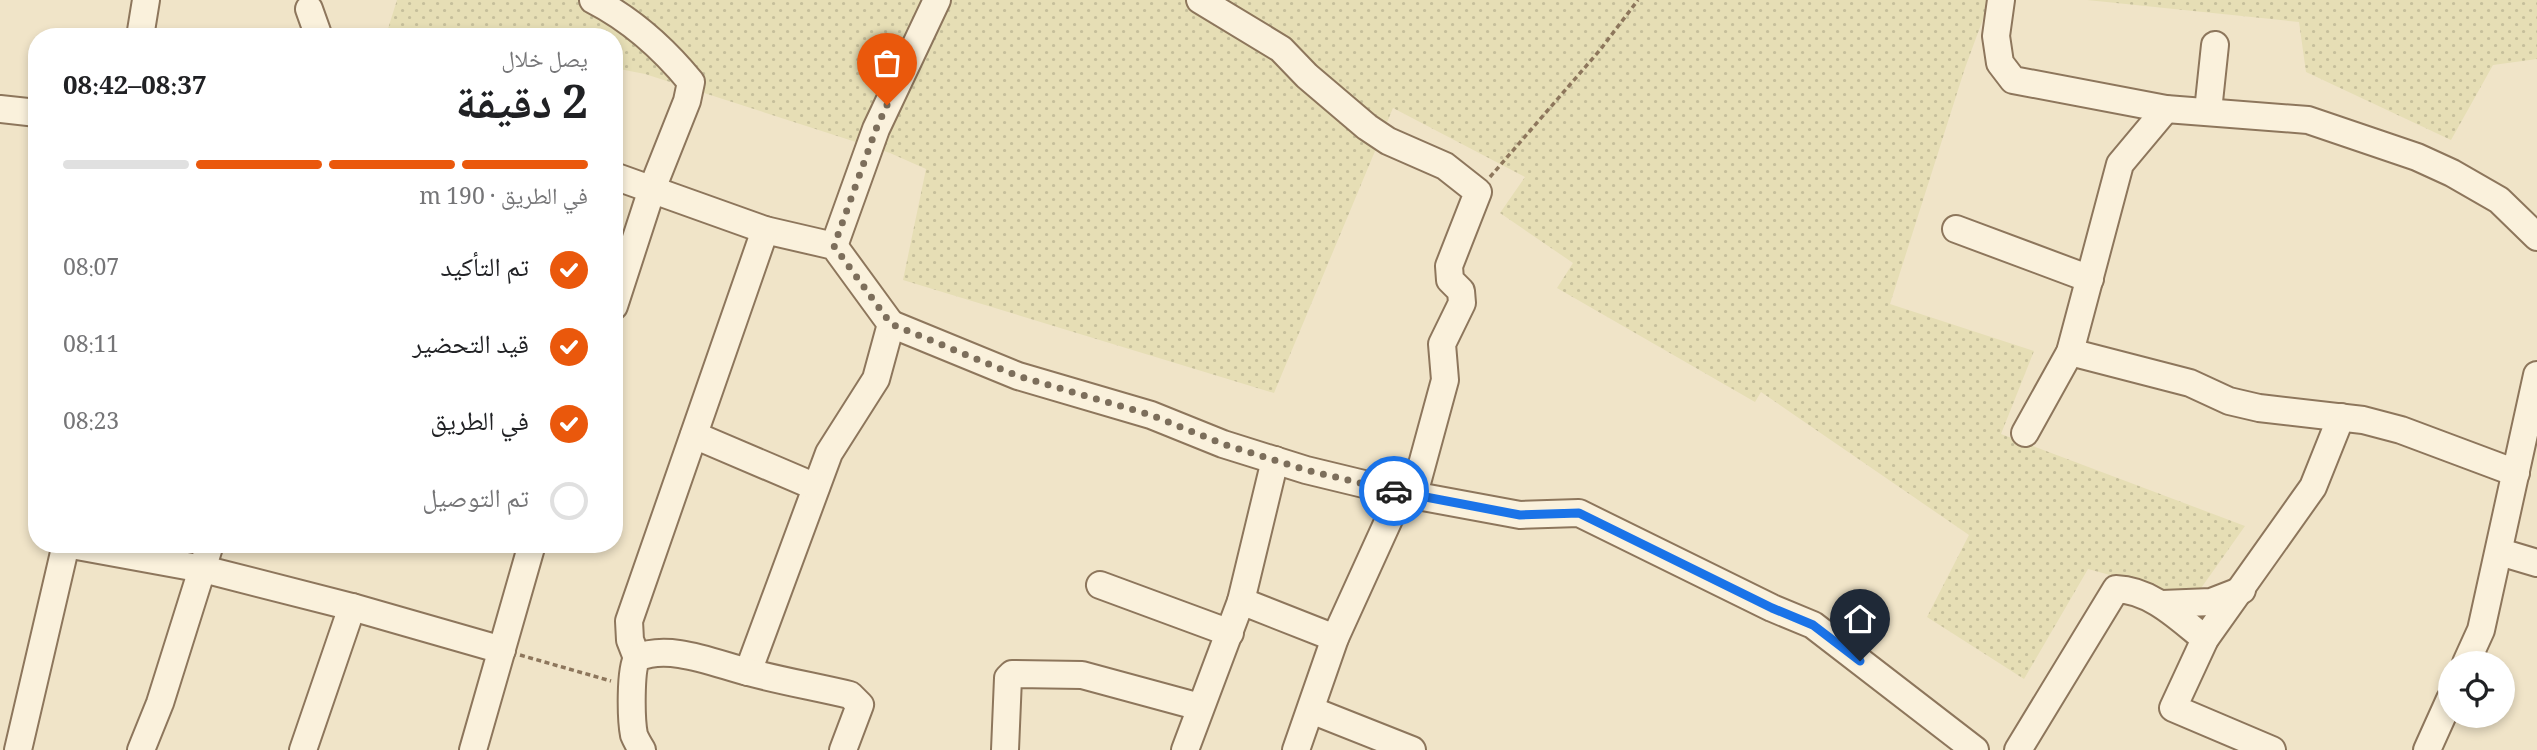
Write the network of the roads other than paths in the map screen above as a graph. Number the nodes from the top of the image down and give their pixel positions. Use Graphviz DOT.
graph roads {
  1 [pos="146,0"];
  2 [pos="593,0"];
  3 [pos="937,0"];
  4 [pos="1200,0"];
  5 [pos="2001,0"];
  6 [pos="309,9"];
  7 [pos="141,28"];
  8 [pos="316,28"];
  9 [pos="2215,45"];
  10 [pos="0,109"];
  11 [pos="2166,109"];
  12 [pos="2208,111"];
  13 [pos="28,112"];
  14 [pos="623,179"];
  15 [pos="652,189"];
  16 [pos="1956,229"];
  17 [pos="765,230"];
  18 [pos="2537,237"];
  19 [pos="834,246"];
  20 [pos="623,278"];
  21 [pos="2090,279"];
  22 [pos="891,324"];
  23 [pos="2070,352"];
  24 [pos="2537,375"];
  25 [pos="2341,417"];
  26 [pos="2025,433"];
  27 [pos="694,435"];
  28 [pos="1275,460"];
  29 [pos="2516,474"];
  30 [pos="816,487"];
  31 [pos="1408,493"];
  32 [pos="2500,552"];
  33 [pos="64,553"];
  34 [pos="115,553"];
  35 [pos="208,553"];
  36 [pos="529,553"];
  37 [pos="2537,563"];
  38 [pos="203,569"];
  39 [pos="1100,585"];
  40 [pos="2242,590"];
  41 [pos="1241,601"];
  42 [pos="2162,604"];
  43 [pos="352,607"];
  44 [pos="1230,633"];
  45 [pos="1335,638"];
  46 [pos="2205,639"];
  47 [pos="502,650"];
  48 [pos="2471,651"];
  49 [pos="637,658"];
  50 [pos="748,672"];
  51 [pos="1200,707"];
  52 [pos="1311,710"];
  53 [pos="2438,726"];
  54 [pos="18,750"];
  55 [pos="141,750"];
  56 [pos="303,750"];
  57 [pos="473,750"];
  58 [pos="642,750"];
  59 [pos="843,750"];
  60 [pos="1005,750"];
  61 [pos="1185,750"];
  62 [pos="1296,750"];
  63 [pos="1412,750"];
  64 [pos="1975,750"];
  65 [pos="2018,750"];
  66 [pos="2272,750"];
  67 [pos="2427,750"];
  1 -- 7 [label="street"];
  2 -- 15 [label="street"];
  3 -- 19 [label="street"];
  4 -- 31 [label="street"];
  5 -- 11 [label="street"];
  6 -- 8 [label="street"];
  9 -- 12 [label="street"];
  10 -- 13 [label="street"];
  11 -- 12 [label="street"];
  11 -- 21 [label="street"];
  12 -- 18 [label="street"];
  14 -- 15 [label="street"];
  15 -- 17 [label="street"];
  15 -- 20 [label="street"];
  16 -- 21 [label="street"];
  17 -- 19 [label="street"];
  17 -- 27 [label="street"];
  19 -- 22 [label="street"];
  21 -- 23 [label="street"];
  22 -- 28 [label="street"];
  22 -- 30 [label="street"];
  23 -- 25 [label="street"];
  23 -- 26 [label="street"];
  24 -- 29 [label="street"];
  25 -- 29 [label="street"];
  25 -- 40 [label="street"];
  27 -- 30 [label="street"];
  27 -- 49 [label="street"];
  28 -- 31 [label="street"];
  28 -- 41 [label="street"];
  29 -- 32 [label="street"];
  30 -- 50 [label="street"];
  31 -- 45 [label="street"];
  31 -- 64 [label="street"];
  32 -- 37 [label="street"];
  32 -- 48 [label="street"];
  33 -- 54 [label="street"];
  34 -- 38 [label="street"];
  35 -- 38 [label="street"];
  36 -- 47 [label="street"];
  38 -- 43 [label="street"];
  38 -- 55 [label="street"];
  39 -- 44 [label="street"];
  40 -- 42 [label="street"];
  40 -- 46 [label="street"];
  41 -- 44 [label="street"];
  41 -- 45 [label="street"];
  42 -- 46 [label="street"];
  42 -- 65 [label="street"];
  43 -- 47 [label="street"];
  43 -- 56 [label="street"];
  44 -- 51 [label="street"];
  45 -- 52 [label="street"];
  46 -- 66 [label="street"];
  47 -- 57 [label="street"];
  49 -- 50 [label="street"];
  49 -- 58 [label="street"];
  50 -- 59 [label="street"];
  51 -- 60 [label="street"];
  51 -- 61 [label="street"];
  52 -- 62 [label="street"];
  52 -- 63 [label="street"];
  53 -- 67 [label="street"];
}
